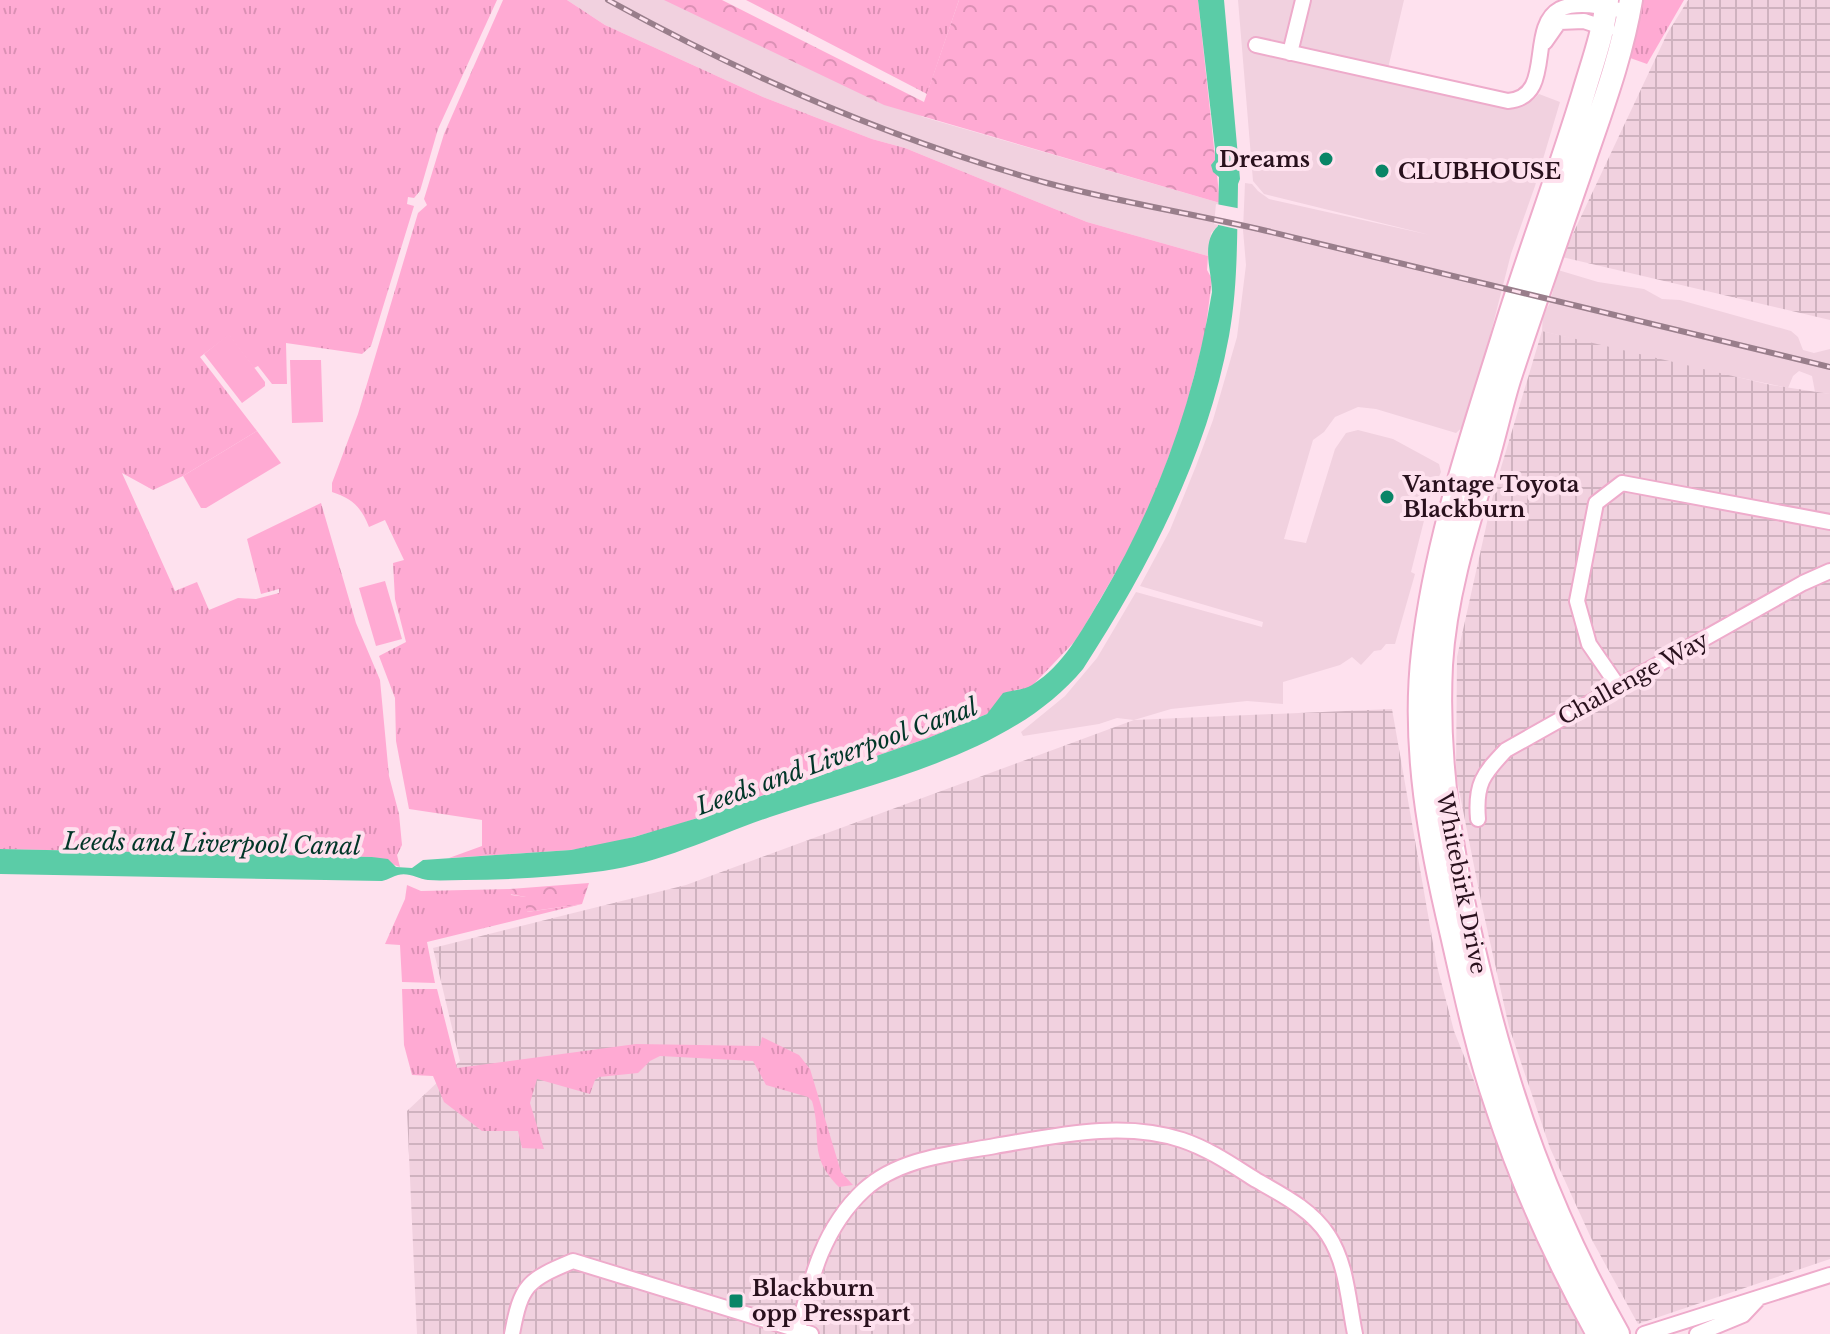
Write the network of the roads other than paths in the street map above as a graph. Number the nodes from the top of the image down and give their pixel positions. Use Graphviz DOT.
graph roads {
  1 [pos="1303,0"];
  2 [pos="1630,6"];
  3 [pos="1605,12"];
  4 [pos="1624,34"];
  5 [pos="1256,45"];
  6 [pos="1290,53"];
  7 [pos="1830,522"];
  8 [pos="1830,571"];
  9 [pos="1618,686"];
  10 [pos="1478,819"];
  11 [pos="1830,1275"];
  12 [pos="1759,1298"];
  13 [pos="804,1332"];
  14 [pos="512,1334"];
  15 [pos="1355,1334"];
  16 [pos="1598,1334"];
  17 [pos="1618,1334"];
  18 [pos="1644,1334"];
  19 [pos="1697,1334"];
  1 -- 6 [label="street"];
  2 -- 3 [label="street"];
  2 -- 4 [label="highway, Whitebirk Drive"];
  3 -- 4 [label="street"];
  3 -- 6 [label="street"];
  3 -- 16 [label="highway, Whitebirk Drive"];
  4 -- 17 [label="highway, Whitebirk Drive"];
  5 -- 6 [label="street"];
  7 -- 9 [label="street"];
  8 -- 9 [label="street, Challenge Way"];
  9 -- 10 [label="street, Challenge Way"];
  11 -- 12 [label="street"];
  12 -- 18 [label="street"];
  12 -- 19 [label="street"];
  13 -- 14 [label="street"];
  13 -- 15 [label="street"];
}
